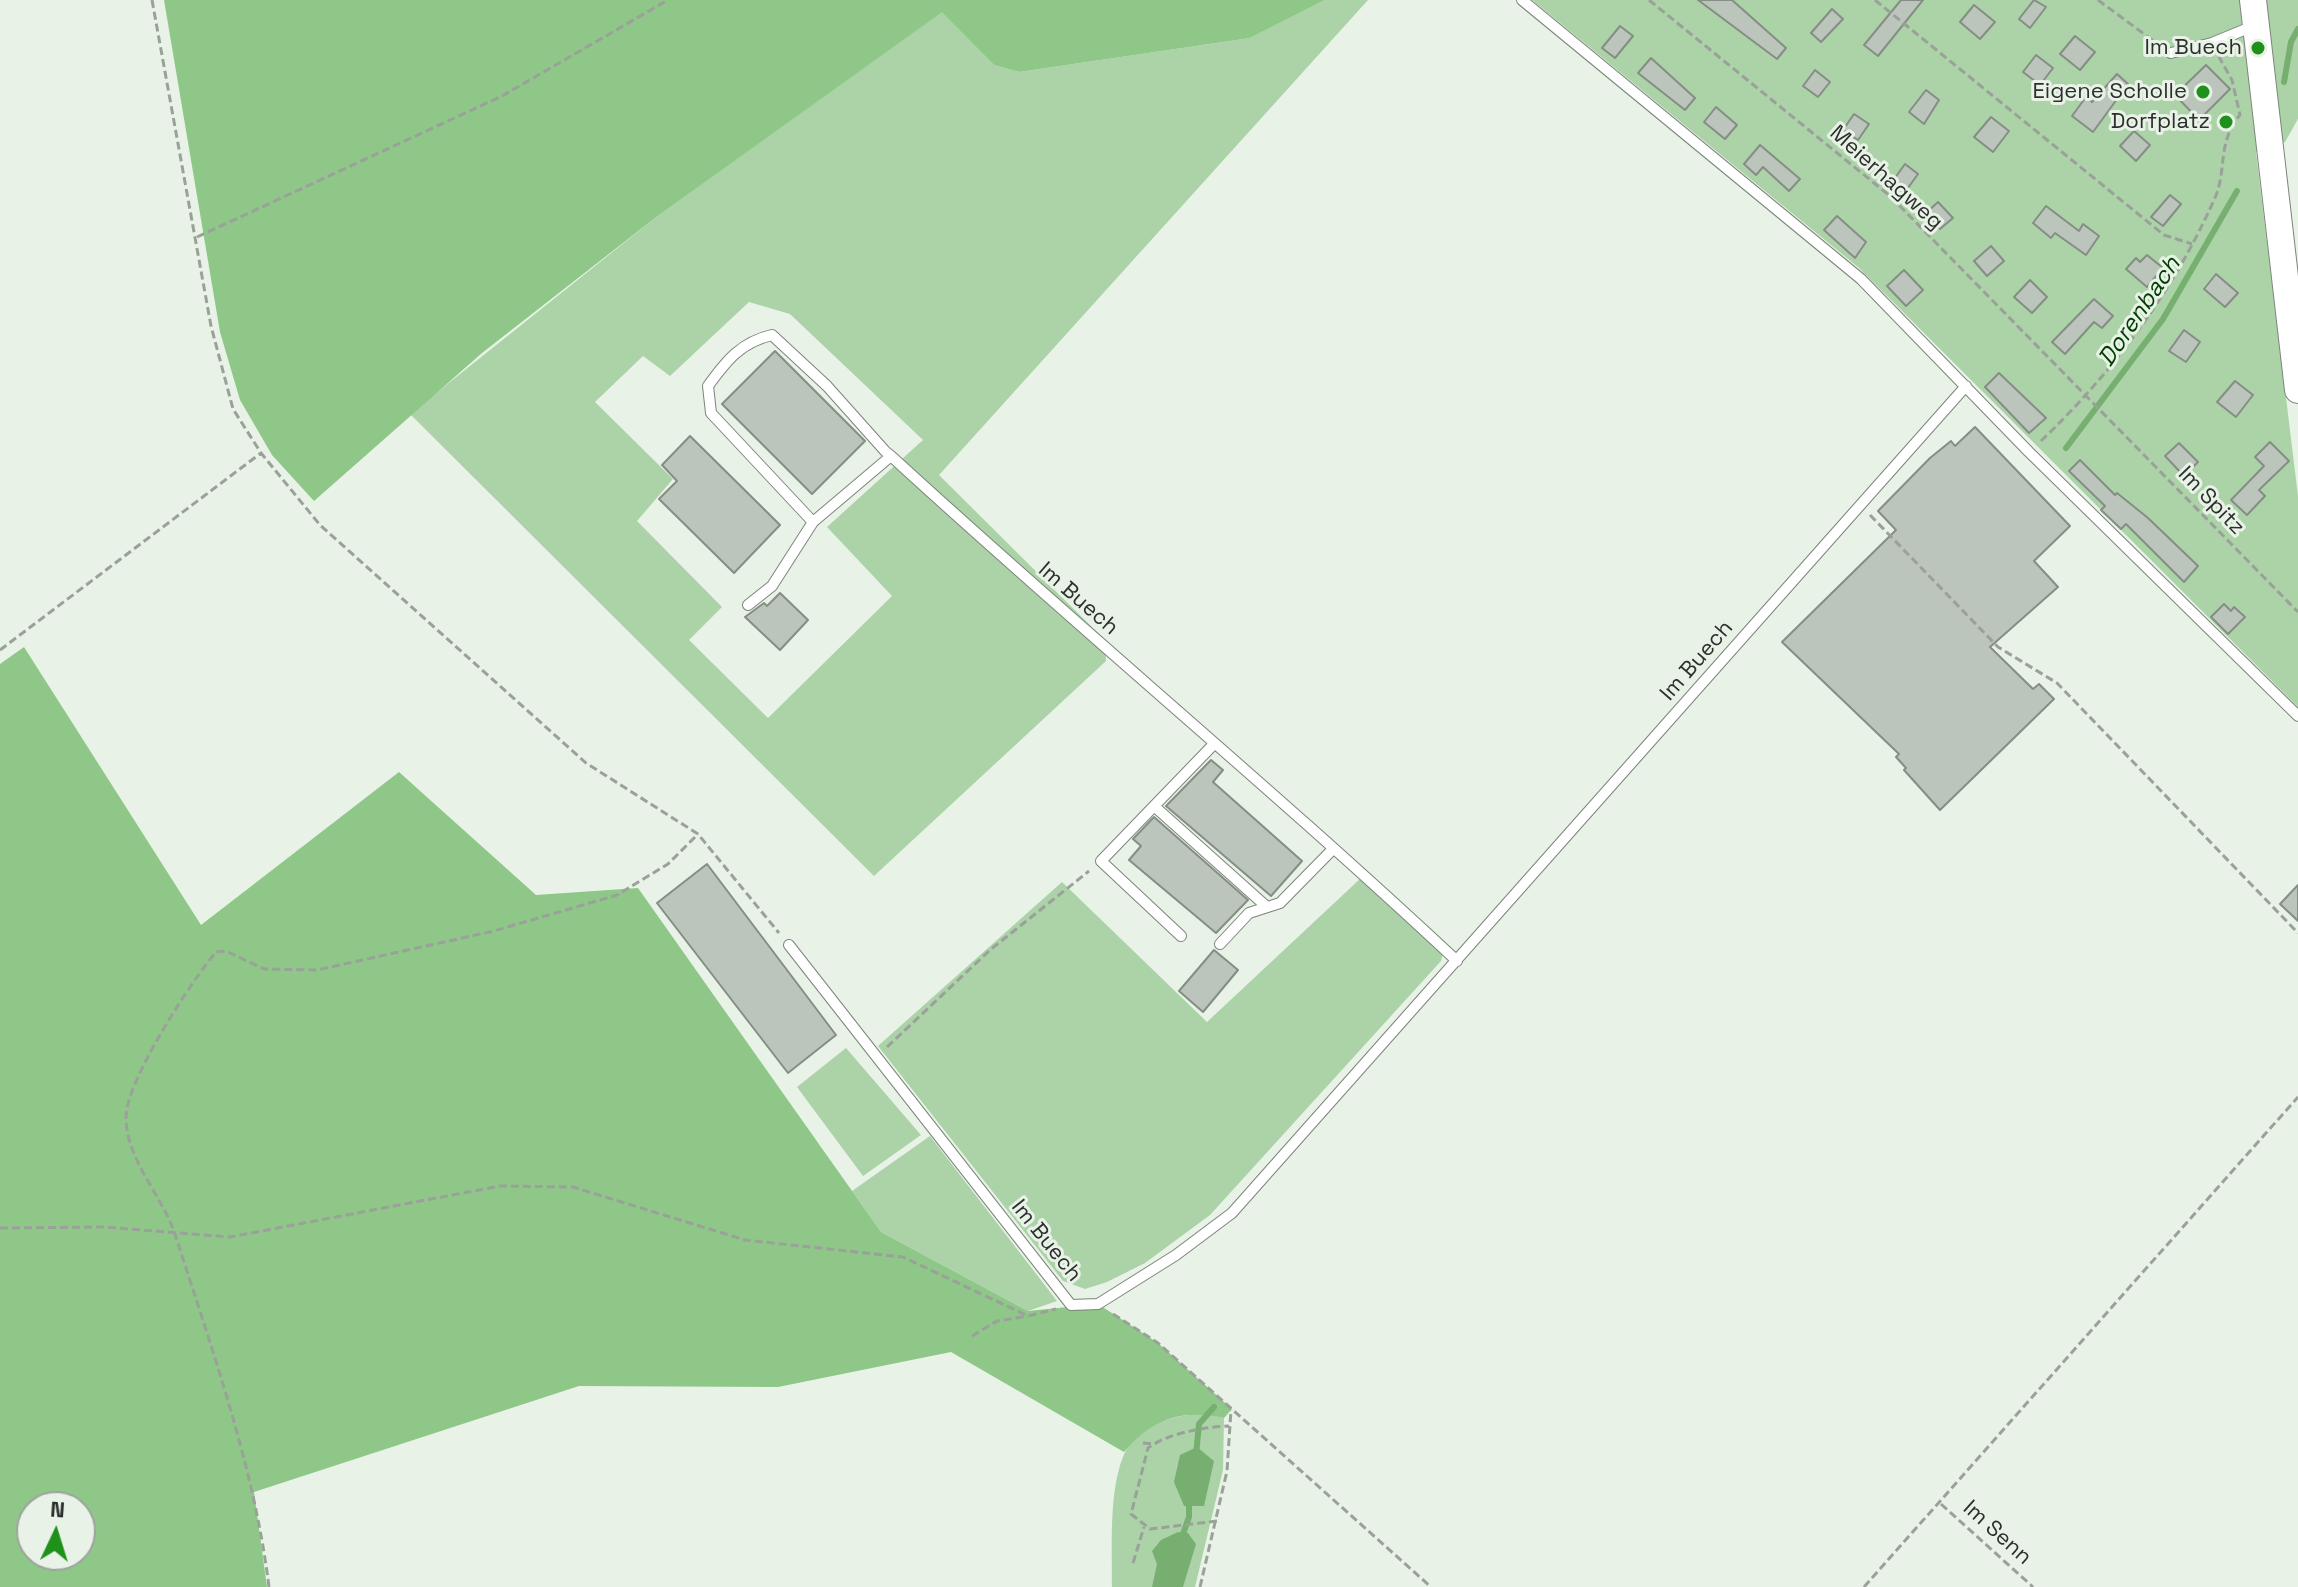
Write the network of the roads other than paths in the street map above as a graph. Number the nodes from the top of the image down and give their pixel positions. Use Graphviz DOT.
graph roads {
  1 [pos="1522,0"];
  2 [pos="2254,12"];
  3 [pos="2171,53"];
  4 [pos="1966,386"];
  5 [pos="2298,390"];
  6 [pos="891,456"];
  7 [pos="813,522"];
  8 [pos="748,605"];
  9 [pos="2298,716"];
  10 [pos="1213,745"];
  11 [pos="1154,806"];
  12 [pos="1333,849"];
  13 [pos="1267,907"];
  14 [pos="1181,936"];
  15 [pos="1220,944"];
  16 [pos="789,945"];
  17 [pos="1457,961"];
  1 -- 4 [label="lane"];
  2 -- 3 [label="lane"];
  2 -- 5 [label="street"];
  4 -- 9 [label="lane"];
  4 -- 17 [label="lane, Im Buech"];
  6 -- 7 [label="lane"];
  6 -- 7 [label="lane, Im Buech"];
  6 -- 10 [label="lane, Im Buech"];
  7 -- 8 [label="lane"];
  10 -- 11 [label="lane"];
  10 -- 12 [label="lane, Im Buech"];
  11 -- 13 [label="lane"];
  11 -- 14 [label="lane"];
  12 -- 13 [label="lane"];
  12 -- 17 [label="lane, Im Buech"];
  13 -- 15 [label="lane"];
  16 -- 17 [label="lane, Im Buech"];
}
